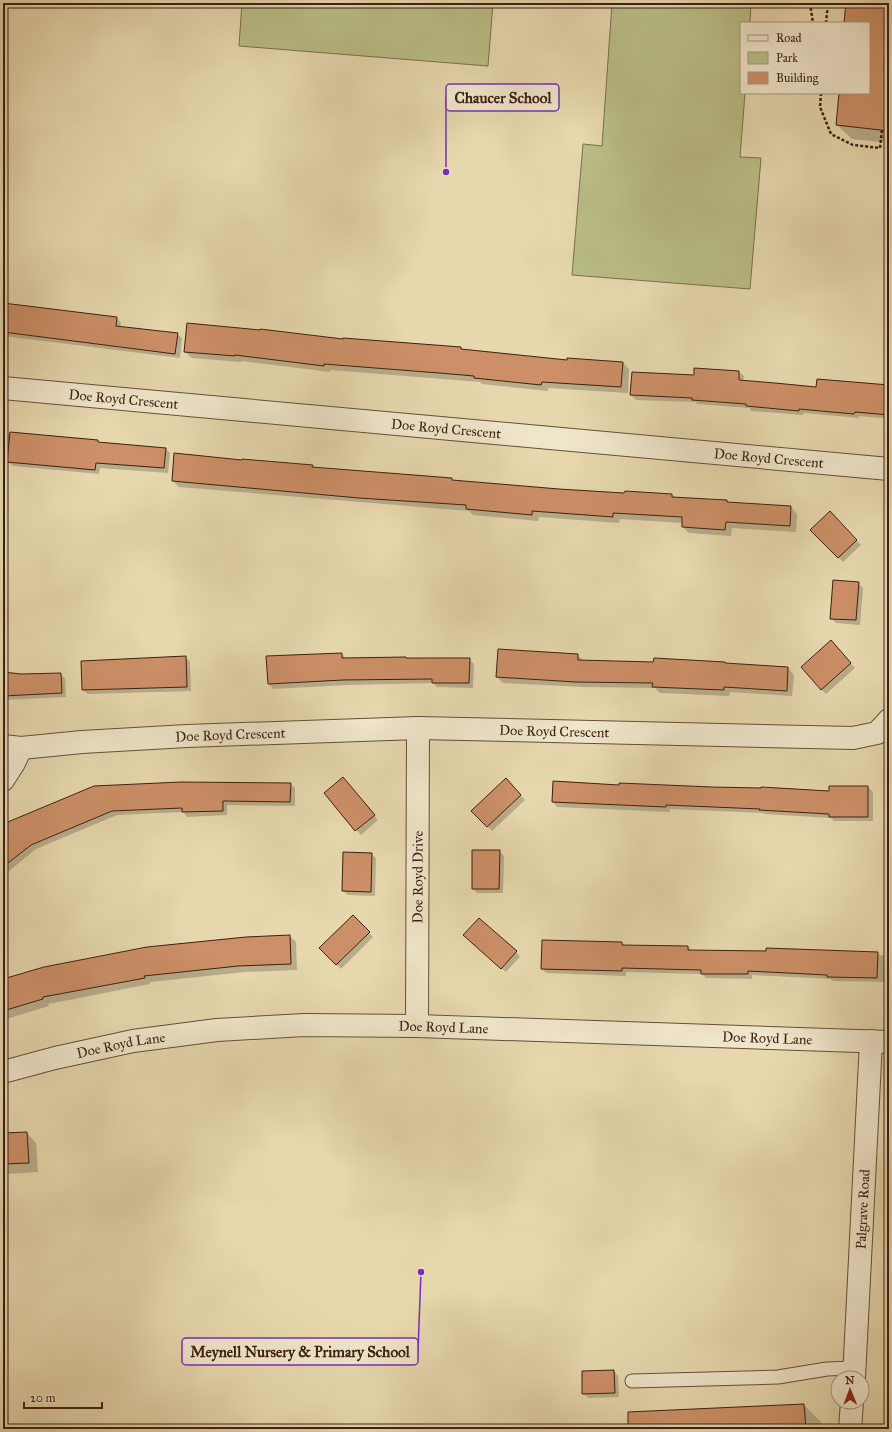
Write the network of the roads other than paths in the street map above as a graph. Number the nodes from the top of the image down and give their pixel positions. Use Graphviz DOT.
graph roads {
  1 [pos="3,388"];
  2 [pos="889,469"];
  3 [pos="889,720"];
  4 [pos="418,728"];
  5 [pos="12,747"];
  6 [pos="3,780"];
  7 [pos="417,1026"];
  8 [pos="880,1041"];
  9 [pos="3,1072"];
  10 [pos="834,1370"];
  11 [pos="854,1370"];
  12 [pos="632,1381"];
  13 [pos="851,1410"];
  14 [pos="850,1429"];
  1 -- 2 [label="street, Doe Royd Crescent"];
  3 -- 4 [label="street, Doe Royd Crescent"];
  4 -- 5 [label="street, Doe Royd Crescent"];
  4 -- 7 [label="street, Doe Royd Drive"];
  5 -- 6 [label="street, Doe Royd Crescent"];
  7 -- 8 [label="street, Doe Royd Lane"];
  7 -- 9 [label="street, Doe Royd Lane"];
  8 -- 11 [label="street, Palgrave Road"];
  10 -- 12 [label="lane"];
  13 -- 14 [label="street"];
}
